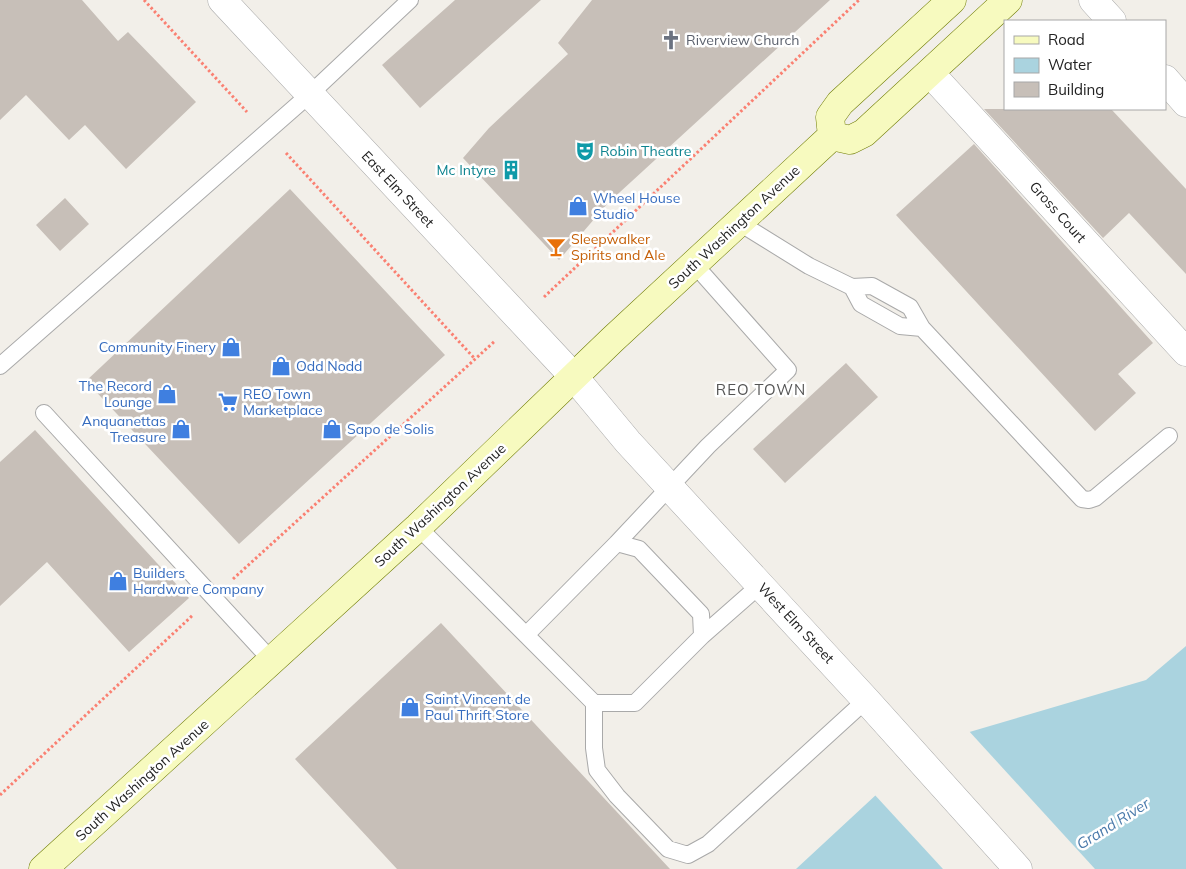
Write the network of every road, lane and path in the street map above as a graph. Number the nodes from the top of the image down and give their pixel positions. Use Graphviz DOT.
graph roads {
  1 [pos="144,0"];
  2 [pos="222,0"];
  3 [pos="410,0"];
  4 [pos="859,0"];
  5 [pos="952,0"];
  6 [pos="1008,0"];
  7 [pos="1092,0"];
  8 [pos="1111,20"];
  9 [pos="930,73"];
  10 [pos="1166,81"];
  11 [pos="310,94"];
  12 [pos="1186,103"];
  13 [pos="266,132"];
  14 [pos="832,136"];
  15 [pos="738,222"];
  16 [pos="694,264"];
  17 [pos="518,319"];
  18 [pos="1186,352"];
  19 [pos="476,359"];
  20 [pos="0,366"];
  21 [pos="574,377"];
  22 [pos="44,413"];
  23 [pos="1170,436"];
  24 [pos="671,488"];
  25 [pos="418,527"];
  26 [pos="617,544"];
  27 [pos="760,585"];
  28 [pos="213,597"];
  29 [pos="526,635"];
  30 [pos="702,636"];
  31 [pos="272,661"];
  32 [pos="866,700"];
  33 [pos="594,703"];
  34 [pos="0,796"];
  35 [pos="43,869"];
  36 [pos="1018,869"];
  1 -- 13 [label="path"];
  2 -- 11 [label="street, East Elm Street"];
  3 -- 11 [label="lane"];
  4 -- 17 [label="path"];
  5 -- 14 [label="street"];
  6 -- 9 [label="street"];
  7 -- 8 [label="street"];
  9 -- 14 [label="street"];
  9 -- 18 [label="street, Gross Court"];
  10 -- 12 [label="street"];
  11 -- 13 [label="lane"];
  11 -- 17 [label="street, East Elm Street"];
  13 -- 19 [label="path"];
  13 -- 20 [label="lane"];
  14 -- 15 [label="street, South Washington Avenue"];
  15 -- 16 [label="street, South Washington Avenue"];
  15 -- 23 [label="lane"];
  16 -- 21 [label="street, South Washington Avenue"];
  16 -- 24 [label="lane"];
  17 -- 19 [label="path"];
  17 -- 21 [label="street, East Elm Street"];
  19 -- 28 [label="path"];
  21 -- 24 [label="street, West Elm Street"];
  21 -- 25 [label="street, South Washington Avenue"];
  22 -- 28 [label="lane"];
  24 -- 26 [label="lane"];
  24 -- 27 [label="street, West Elm Street"];
  25 -- 29 [label="lane"];
  25 -- 31 [label="street, South Washington Avenue"];
  26 -- 29 [label="lane"];
  26 -- 30 [label="lane"];
  27 -- 30 [label="lane"];
  27 -- 32 [label="street, West Elm Street"];
  28 -- 31 [label="lane"];
  28 -- 34 [label="path"];
  29 -- 33 [label="lane"];
  30 -- 33 [label="lane"];
  31 -- 35 [label="street, South Washington Avenue"];
  32 -- 33 [label="lane"];
  32 -- 36 [label="street, West Elm Street"];
}
